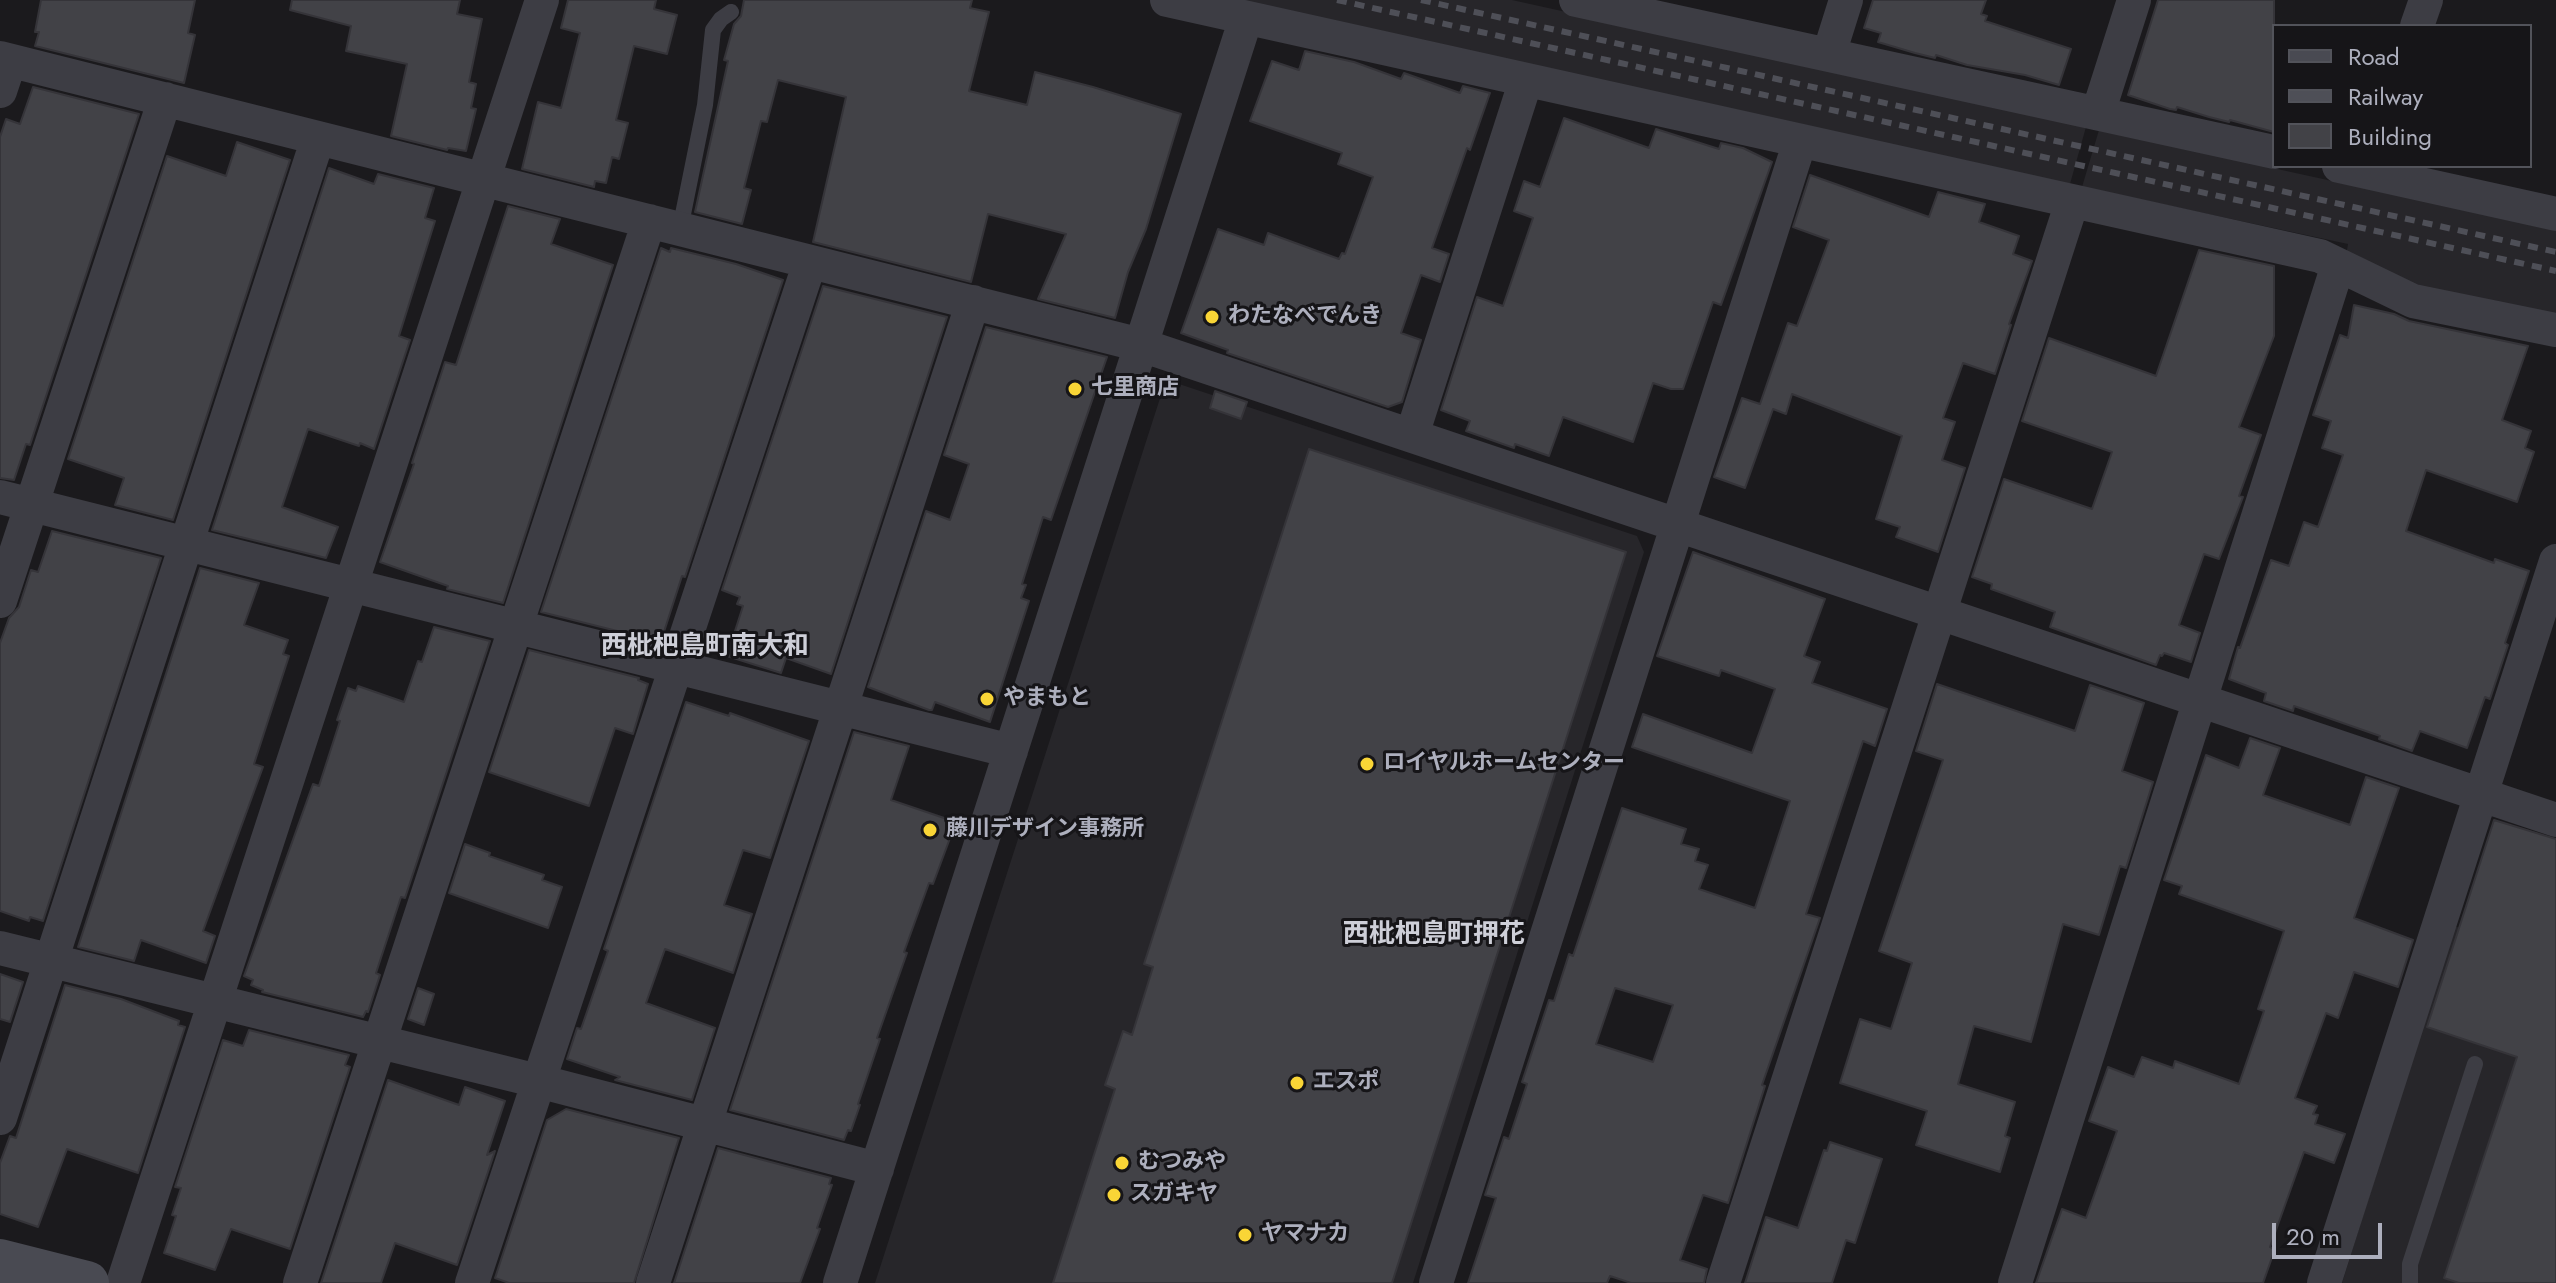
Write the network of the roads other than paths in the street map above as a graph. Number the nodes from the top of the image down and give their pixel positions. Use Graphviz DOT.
graph roads {
  1 [pos="542,0"];
  2 [pos="1167,0"];
  3 [pos="1576,0"];
  4 [pos="1846,0"];
  5 [pos="2134,0"];
  6 [pos="2426,0"];
  7 [pos="731,12"];
  8 [pos="1246,18"];
  9 [pos="2418,24"];
  10 [pos="1829,54"];
  11 [pos="3,70"];
  12 [pos="1526,80"];
  13 [pos="165,99"];
  14 [pos="2098,113"];
  15 [pos="318,138"];
  16 [pos="1800,141"];
  17 [pos="2272,152"];
  18 [pos="2360,168"];
  19 [pos="484,180"];
  20 [pos="2072,202"];
  21 [pos="2556,214"];
  22 [pos="664,225"];
  23 [pos="810,262"];
  24 [pos="2338,265"];
  25 [pos="973,302"];
  26 [pos="2556,330"];
  27 [pos="1141,345"];
  28 [pos="1412,435"];
  29 [pos="16,501"];
  30 [pos="1678,524"];
  31 [pos="187,543"];
  32 [pos="2556,561"];
  33 [pos="352,583"];
  34 [pos="0,601"];
  35 [pos="1940,612"];
  36 [pos="516,625"];
  37 [pos="676,666"];
  38 [pos="2200,699"];
  39 [pos="840,707"];
  40 [pos="1011,751"];
  41 [pos="2481,795"];
  42 [pos="2556,820"];
  43 [pos="0,948"];
  44 [pos="51,961"];
  45 [pos="215,1002"];
  46 [pos="379,1043"];
  47 [pos="2475,1064"];
  48 [pos="538,1081"];
  49 [pos="0,1118"];
  50 [pos="704,1125"];
  51 [pos="877,1169"];
  52 [pos="0,1261"];
  53 [pos="87,1283"];
  54 [pos="123,1283"];
  55 [pos="300,1283"];
  56 [pos="472,1283"];
  57 [pos="653,1283"];
  58 [pos="840,1283"];
  59 [pos="1436,1283"];
  60 [pos="1723,1283"];
  61 [pos="2015,1283"];
  62 [pos="2324,1283"];
  63 [pos="2410,1283"];
  1 -- 19 [label="street"];
  2 -- 8 [label="street"];
  3 -- 10 [label="street"];
  4 -- 10 [label="street"];
  5 -- 14 [label="street"];
  6 -- 9 [label="street"];
  7 -- 22 [label="lane"];
  8 -- 12 [label="street"];
  8 -- 27 [label="street"];
  10 -- 14 [label="street"];
  11 -- 13 [label="street"];
  12 -- 16 [label="street"];
  12 -- 28 [label="street"];
  13 -- 15 [label="street"];
  13 -- 29 [label="street"];
  14 -- 17 [label="street"];
  15 -- 19 [label="street"];
  15 -- 31 [label="street"];
  16 -- 20 [label="street"];
  16 -- 30 [label="street"];
  18 -- 21 [label="street"];
  19 -- 22 [label="street"];
  19 -- 33 [label="street"];
  20 -- 24 [label="street"];
  20 -- 35 [label="street"];
  22 -- 23 [label="street"];
  22 -- 36 [label="street"];
  23 -- 25 [label="street"];
  23 -- 37 [label="street"];
  24 -- 26 [label="street"];
  24 -- 38 [label="street"];
  25 -- 27 [label="street"];
  25 -- 39 [label="street"];
  27 -- 28 [label="street"];
  27 -- 40 [label="street"];
  28 -- 30 [label="street"];
  29 -- 31 [label="street"];
  29 -- 34 [label="street"];
  30 -- 35 [label="street"];
  30 -- 59 [label="street"];
  31 -- 33 [label="street"];
  31 -- 44 [label="street"];
  32 -- 41 [label="street"];
  33 -- 36 [label="street"];
  33 -- 45 [label="street"];
  35 -- 38 [label="street"];
  35 -- 60 [label="street"];
  36 -- 37 [label="street"];
  36 -- 46 [label="street"];
  37 -- 39 [label="street"];
  37 -- 48 [label="street"];
  38 -- 41 [label="street"];
  38 -- 61 [label="street"];
  39 -- 40 [label="street"];
  39 -- 50 [label="street"];
  40 -- 51 [label="street"];
  41 -- 42 [label="street"];
  41 -- 62 [label="street"];
  43 -- 44 [label="street"];
  44 -- 45 [label="street"];
  44 -- 49 [label="street"];
  45 -- 46 [label="street"];
  45 -- 54 [label="street"];
  46 -- 48 [label="street"];
  46 -- 55 [label="street"];
  47 -- 63 [label="lane"];
  48 -- 50 [label="street"];
  48 -- 56 [label="street"];
  50 -- 51 [label="street"];
  50 -- 57 [label="street"];
  51 -- 58 [label="street"];
  52 -- 53 [label="main road"];
}
